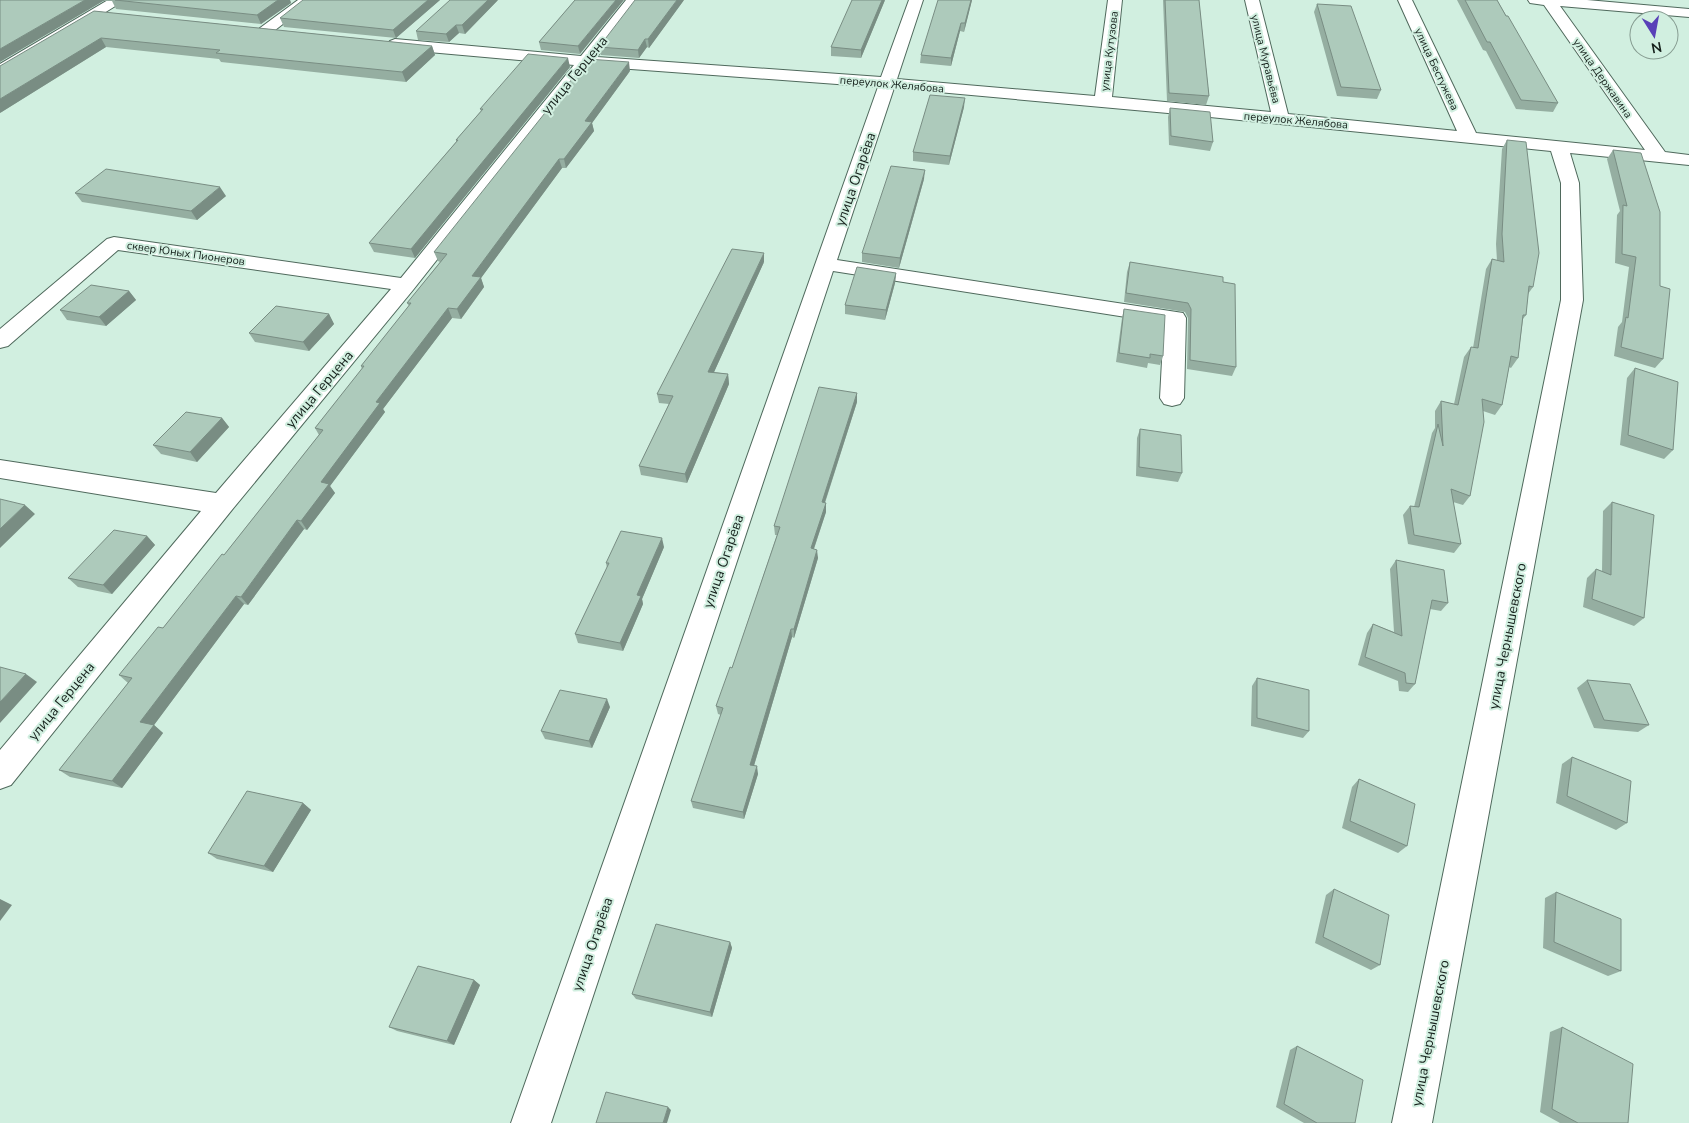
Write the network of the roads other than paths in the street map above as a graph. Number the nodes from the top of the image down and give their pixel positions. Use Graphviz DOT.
graph roads {
  1 [pos="118,0"];
  2 [pos="307,0"];
  3 [pos="634,0"];
  4 [pos="916,0"];
  5 [pos="1115,0"];
  6 [pos="1252,0"];
  7 [pos="1405,0"];
  8 [pos="1543,0"];
  9 [pos="1684,0"];
  10 [pos="1689,6"];
  11 [pos="1689,13"];
  12 [pos="95,14"];
  13 [pos="124,16"];
  14 [pos="246,29"];
  15 [pos="266,31"];
  16 [pos="415,32"];
  17 [pos="285,33"];
  18 [pos="381,43"];
  19 [pos="400,45"];
  20 [pos="586,61"];
  21 [pos="0,71"];
  22 [pos="889,83"];
  23 [pos="1103,102"];
  24 [pos="1281,119"];
  25 [pos="1469,137"];
  26 [pos="1559,147"];
  27 [pos="1659,157"];
  28 [pos="1689,160"];
  29 [pos="826,264"];
  30 [pos="406,284"];
  31 [pos="0,341"];
  32 [pos="1172,398"];
  33 [pos="0,469"];
  34 [pos="222,504"];
  35 [pos="0,774"];
  36 [pos="530,1123"];
  37 [pos="1412,1123"];
  1 -- 12 [label="street"];
  2 -- 15 [label="street"];
  3 -- 20 [label="street, улица Герцена"];
  4 -- 22 [label="street, улица Огарёва"];
  5 -- 23 [label="street, улица Кутузова"];
  6 -- 24 [label="street, улица Муравьёва"];
  7 -- 25 [label="street, улица Бестужева"];
  8 -- 11 [label="street"];
  8 -- 27 [label="street, улица Державина"];
  9 -- 10 [label="street"];
  12 -- 13 [label="street"];
  12 -- 21 [label="street"];
  14 -- 15 [label="street"];
  15 -- 17 [label="street"];
  16 -- 19 [label="street"];
  18 -- 19 [label="street, переулок Желябова"];
  19 -- 20 [label="street, переулок Желябова"];
  20 -- 22 [label="street, переулок Желябова"];
  20 -- 30 [label="street, улица Герцена"];
  22 -- 23 [label="street, переулок Желябова"];
  22 -- 29 [label="street, улица Огарёва"];
  23 -- 24 [label="street, переулок Желябова"];
  24 -- 25 [label="street, переулок Желябова"];
  25 -- 26 [label="street, переулок Желябова"];
  26 -- 27 [label="street, переулок Желябова"];
  26 -- 37 [label="street, улица Чернышевского"];
  27 -- 28 [label="street, переулок Желябова"];
  29 -- 32 [label="street"];
  29 -- 36 [label="street, улица Огарёва"];
  30 -- 31 [label="street, сквер Юных Пионеров"];
  30 -- 34 [label="street, улица Герцена"];
  33 -- 34 [label="street"];
  34 -- 35 [label="street, улица Герцена"];
}
